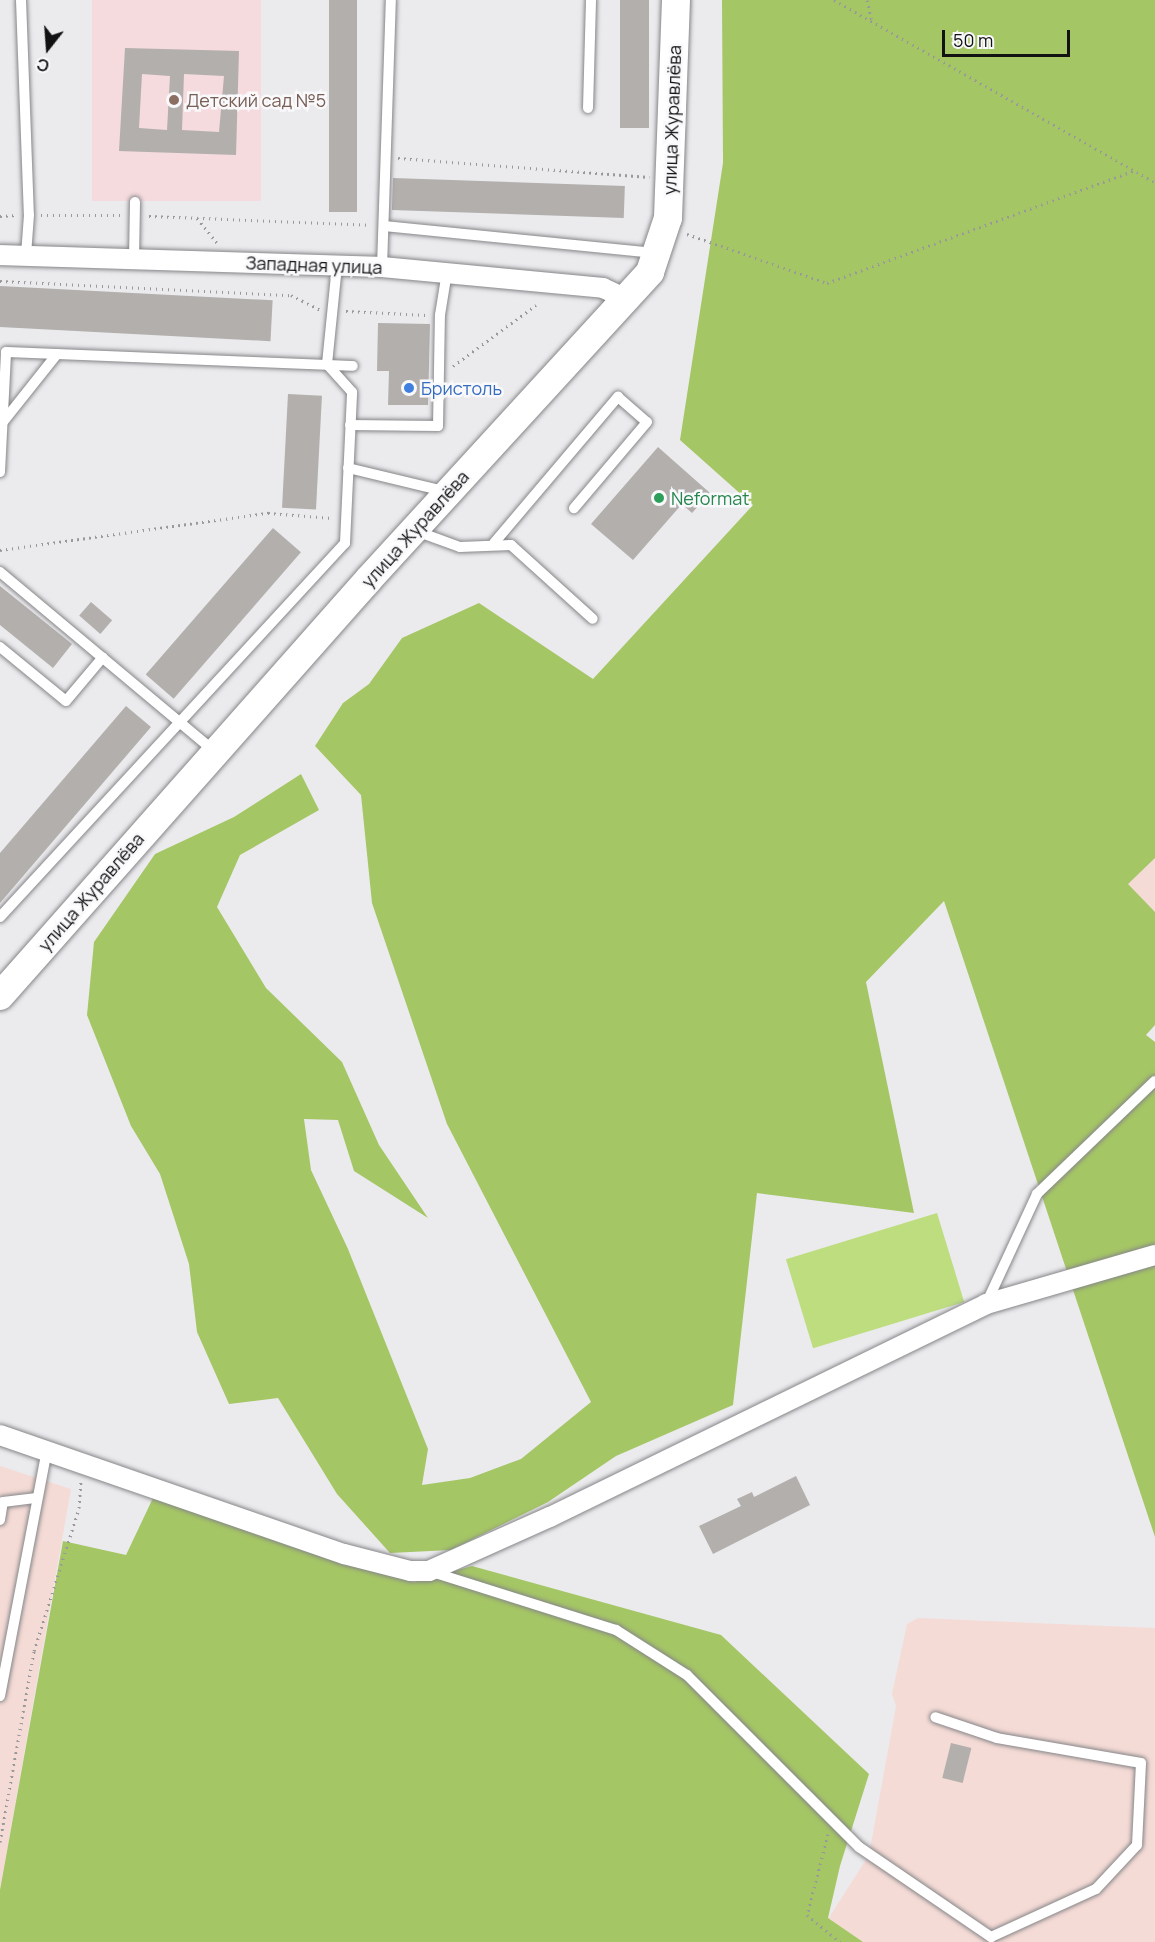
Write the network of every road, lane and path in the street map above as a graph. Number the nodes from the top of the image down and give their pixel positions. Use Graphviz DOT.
graph roads {
  1 [pos="21,0"];
  2 [pos="391,0"];
  3 [pos="591,0"];
  4 [pos="676,0"];
  5 [pos="834,0"];
  6 [pos="867,0"];
  7 [pos="872,22"];
  8 [pos="588,108"];
  9 [pos="386,157"];
  10 [pos="1134,171"];
  11 [pos="656,178"];
  12 [pos="1155,183"];
  13 [pos="135,202"];
  14 [pos="29,215"];
  15 [pos="135,215"];
  16 [pos="0,216"];
  17 [pos="197,218"];
  18 [pos="384,226"];
  19 [pos="662,240"];
  20 [pos="0,255"];
  21 [pos="26,255"];
  22 [pos="134,259"];
  23 [pos="233,263"];
  24 [pos="337,266"];
  25 [pos="382,267"];
  26 [pos="447,272"];
  27 [pos="0,281"];
  28 [pos="624,298"];
  29 [pos="536,305"];
  30 [pos="330,310"];
  31 [pos="440,315"];
  32 [pos="57,354"];
  33 [pos="327,364"];
  34 [pos="353,366"];
  35 [pos="439,376"];
  36 [pos="2,422"];
  37 [pos="350,425"];
  38 [pos="348,468"];
  39 [pos="0,472"];
  40 [pos="448,492"];
  41 [pos="574,508"];
  42 [pos="346,519"];
  43 [pos="413,531"];
  44 [pos="495,543"];
  45 [pos="0,550"];
  46 [pos="0,572"];
  47 [pos="593,619"];
  48 [pos="0,647"];
  49 [pos="103,657"];
  50 [pos="180,722"];
  51 [pos="216,753"];
  52 [pos="0,917"];
  53 [pos="0,996"];
  54 [pos="1155,1081"];
  55 [pos="1155,1255"];
  56 [pos="986,1304"];
  57 [pos="0,1435"];
  58 [pos="47,1449"];
  59 [pos="83,1462"];
  60 [pos="38,1498"];
  61 [pos="0,1520"];
  62 [pos="429,1571"];
  63 [pos="0,1696"];
  64 [pos="935,1717"];
  65 [pos="837,1824"];
  66 [pos="0,1842"];
  67 [pos="840,1942"];
  1 -- 14 [label="lane"];
  2 -- 9 [label="lane"];
  3 -- 8 [label="lane"];
  4 -- 19 [label="street, улица Журавлёва"];
  5 -- 7 [label="path"];
  6 -- 7 [label="path"];
  7 -- 10 [label="path"];
  9 -- 11 [label="path"];
  9 -- 18 [label="lane"];
  10 -- 12 [label="path"];
  10 -- 19 [label="path"];
  13 -- 15 [label="lane"];
  14 -- 15 [label="path"];
  14 -- 16 [label="path"];
  14 -- 21 [label="lane"];
  15 -- 17 [label="path"];
  15 -- 22 [label="lane"];
  17 -- 18 [label="path"];
  17 -- 23 [label="path"];
  18 -- 19 [label="lane"];
  18 -- 25 [label="lane"];
  19 -- 28 [label="street, улица Журавлёва"];
  20 -- 21 [label="street, Западная улица"];
  21 -- 22 [label="street, Западная улица"];
  22 -- 23 [label="street, Западная улица"];
  23 -- 24 [label="street, Западная улица"];
  24 -- 25 [label="street, Западная улица"];
  24 -- 30 [label="lane"];
  25 -- 26 [label="street, Западная улица"];
  26 -- 28 [label="street, Западная улица"];
  26 -- 31 [label="lane"];
  27 -- 30 [label="path"];
  28 -- 40 [label="street, улица Журавлёва"];
  29 -- 35 [label="path"];
  30 -- 31 [label="path"];
  30 -- 33 [label="lane"];
  31 -- 35 [label="lane"];
  32 -- 33 [label="lane"];
  32 -- 36 [label="lane"];
  32 -- 36 [label="lane"];
  33 -- 34 [label="lane"];
  33 -- 37 [label="lane"];
  35 -- 37 [label="lane"];
  36 -- 39 [label="lane"];
  37 -- 38 [label="lane"];
  38 -- 40 [label="lane"];
  38 -- 42 [label="lane"];
  40 -- 43 [label="street, улица Журавлёва"];
  41 -- 44 [label="lane"];
  42 -- 45 [label="path"];
  42 -- 50 [label="lane"];
  43 -- 44 [label="lane"];
  43 -- 51 [label="street, улица Журавлёва"];
  44 -- 47 [label="lane"];
  46 -- 49 [label="lane"];
  48 -- 49 [label="lane"];
  49 -- 50 [label="lane"];
  50 -- 51 [label="lane"];
  50 -- 52 [label="lane"];
  51 -- 53 [label="street, улица Журавлёва"];
  54 -- 56 [label="lane"];
  55 -- 56 [label="street"];
  56 -- 62 [label="street"];
  57 -- 58 [label="street"];
  58 -- 59 [label="street"];
  58 -- 60 [label="lane"];
  59 -- 62 [label="street"];
  59 -- 66 [label="path"];
  60 -- 61 [label="lane"];
  60 -- 63 [label="lane"];
  62 -- 65 [label="lane"];
  64 -- 65 [label="lane"];
  65 -- 67 [label="path"];
}
